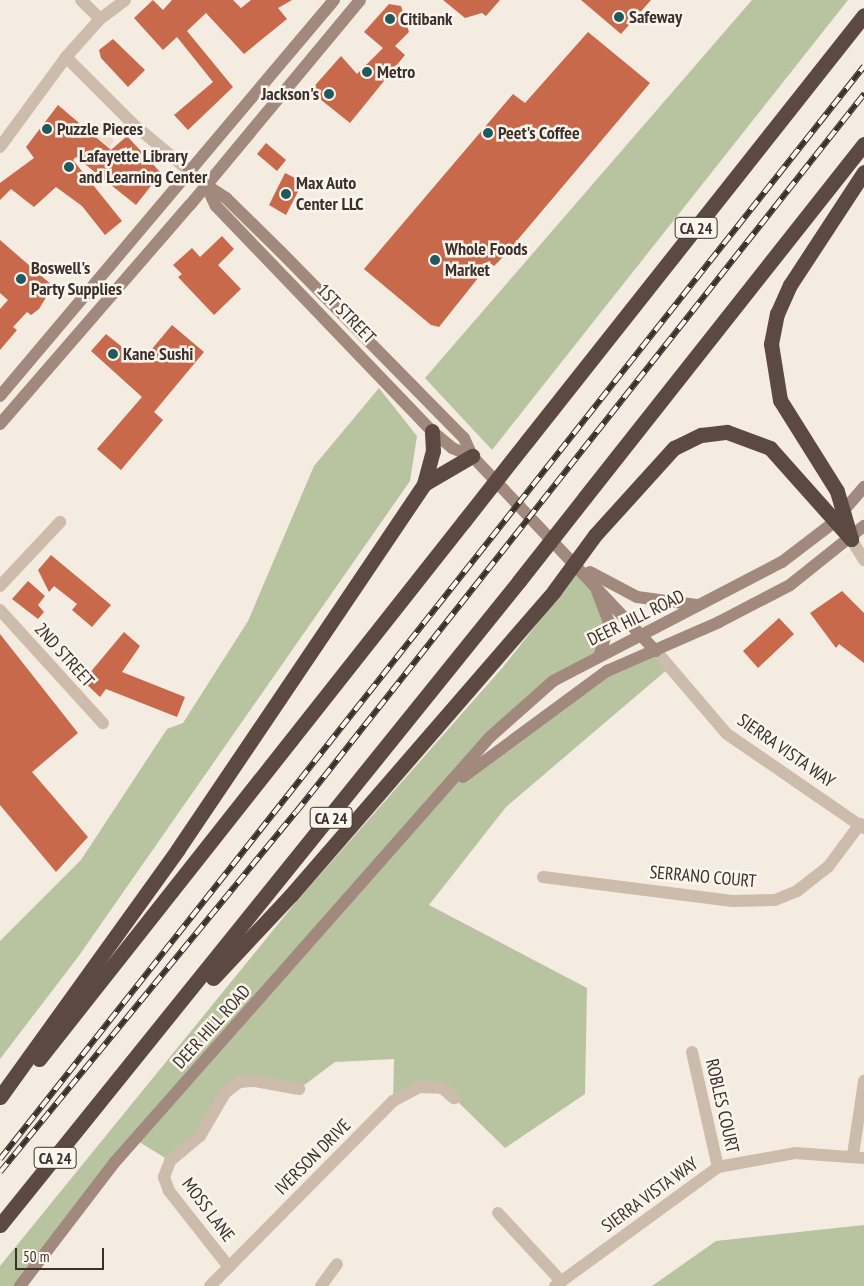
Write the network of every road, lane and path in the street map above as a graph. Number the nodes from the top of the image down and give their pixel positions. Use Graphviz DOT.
graph roads {
  1 [pos="81,0"];
  2 [pos="125,0"];
  3 [pos="334,0"];
  4 [pos="360,0"];
  5 [pos="864,15"];
  6 [pos="100,19"];
  7 [pos="66,56"];
  8 [pos="864,144"];
  9 [pos="0,147"];
  10 [pos="188,170"];
  11 [pos="864,172"];
  12 [pos="206,185"];
  13 [pos="284,276"];
  14 [pos="316,289"];
  15 [pos="0,396"];
  16 [pos="0,424"];
  17 [pos="432,430"];
  18 [pos="472,456"];
  19 [pos="424,484"];
  20 [pos="864,487"];
  21 [pos="846,509"];
  22 [pos="60,522"];
  23 [pos="833,523"];
  24 [pos="864,526"];
  25 [pos="851,539"];
  26 [pos="864,560"];
  27 [pos="586,573"];
  28 [pos="0,586"];
  29 [pos="703,605"];
  30 [pos="0,610"];
  31 [pos="642,634"];
  32 [pos="656,651"];
  33 [pos="600,654"];
  34 [pos="103,723"];
  35 [pos="438,798"];
  36 [pos="862,826"];
  37 [pos="543,877"];
  38 [pos="692,1052"];
  39 [pos="141,1053"];
  40 [pos="864,1081"];
  41 [pos="299,1089"];
  42 [pos="0,1097"];
  43 [pos="454,1098"];
  44 [pos="0,1108"];
  45 [pos="859,1156"];
  46 [pos="718,1167"];
  47 [pos="498,1213"];
  48 [pos="0,1226"];
  49 [pos="337,1264"];
  50 [pos="229,1267"];
  51 [pos="327,1283"];
  52 [pos="558,1284"];
  53 [pos="20,1286"];
  54 [pos="210,1286"];
  1 -- 6 [label="street"];
  2 -- 6 [label="street"];
  3 -- 10 [label="street"];
  4 -- 12 [label="street"];
  5 -- 44 [label="highway, CA 24, bridge"];
  6 -- 7 [label="street"];
  7 -- 9 [label="street"];
  7 -- 10 [label="street, 1ST STREET"];
  8 -- 39 [label="highway, CA 24, bridge"];
  10 -- 12 [label="street, 1ST STREET"];
  10 -- 15 [label="street"];
  11 -- 21 [label="highway"];
  12 -- 13 [label="street, 1ST STREET"];
  12 -- 14 [label="street, 1ST STREET"];
  12 -- 16 [label="street"];
  13 -- 14 [label="street"];
  13 -- 17 [label="street, 1ST STREET"];
  14 -- 18 [label="street, 1ST STREET"];
  17 -- 18 [label="street, 1ST STREET"];
  17 -- 19 [label="highway"];
  18 -- 19 [label="highway"];
  18 -- 27 [label="street, 1ST STREET"];
  19 -- 42 [label="highway"];
  20 -- 21 [label="street, DEER HILL ROAD"];
  21 -- 23 [label="street, DEER HILL ROAD"];
  21 -- 25 [label="highway"];
  22 -- 28 [label="street"];
  23 -- 25 [label="highway"];
  23 -- 29 [label="street, DEER HILL ROAD"];
  23 -- 39 [label="highway, bridge"];
  24 -- 25 [label="street, DEER HILL ROAD"];
  25 -- 26 [label="street"];
  25 -- 32 [label="street, DEER HILL ROAD"];
  27 -- 29 [label="street"];
  27 -- 31 [label="street, 1ST STREET"];
  27 -- 33 [label="street"];
  29 -- 31 [label="street, DEER HILL ROAD"];
  30 -- 34 [label="street, 2ND STREET"];
  31 -- 32 [label="street, 1ST STREET"];
  31 -- 33 [label="street, DEER HILL ROAD"];
  32 -- 35 [label="street, DEER HILL ROAD"];
  32 -- 36 [label="street, SIERRA VISTA WAY"];
  33 -- 35 [label="street, DEER HILL ROAD"];
  35 -- 53 [label="street, DEER HILL ROAD"];
  36 -- 37 [label="street, SERRANO COURT"];
  38 -- 46 [label="street, ROBLES COURT"];
  39 -- 48 [label="highway, CA 24"];
  40 -- 45 [label="street"];
  41 -- 50 [label="street, MOSS LANE"];
  43 -- 50 [label="street, IVERSON DRIVE"];
  45 -- 46 [label="street, SIERRA VISTA WAY"];
  46 -- 52 [label="street, SIERRA VISTA WAY"];
  47 -- 52 [label="street"];
  49 -- 51 [label="street"];
  50 -- 54 [label="street, IVERSON DRIVE"];
}
